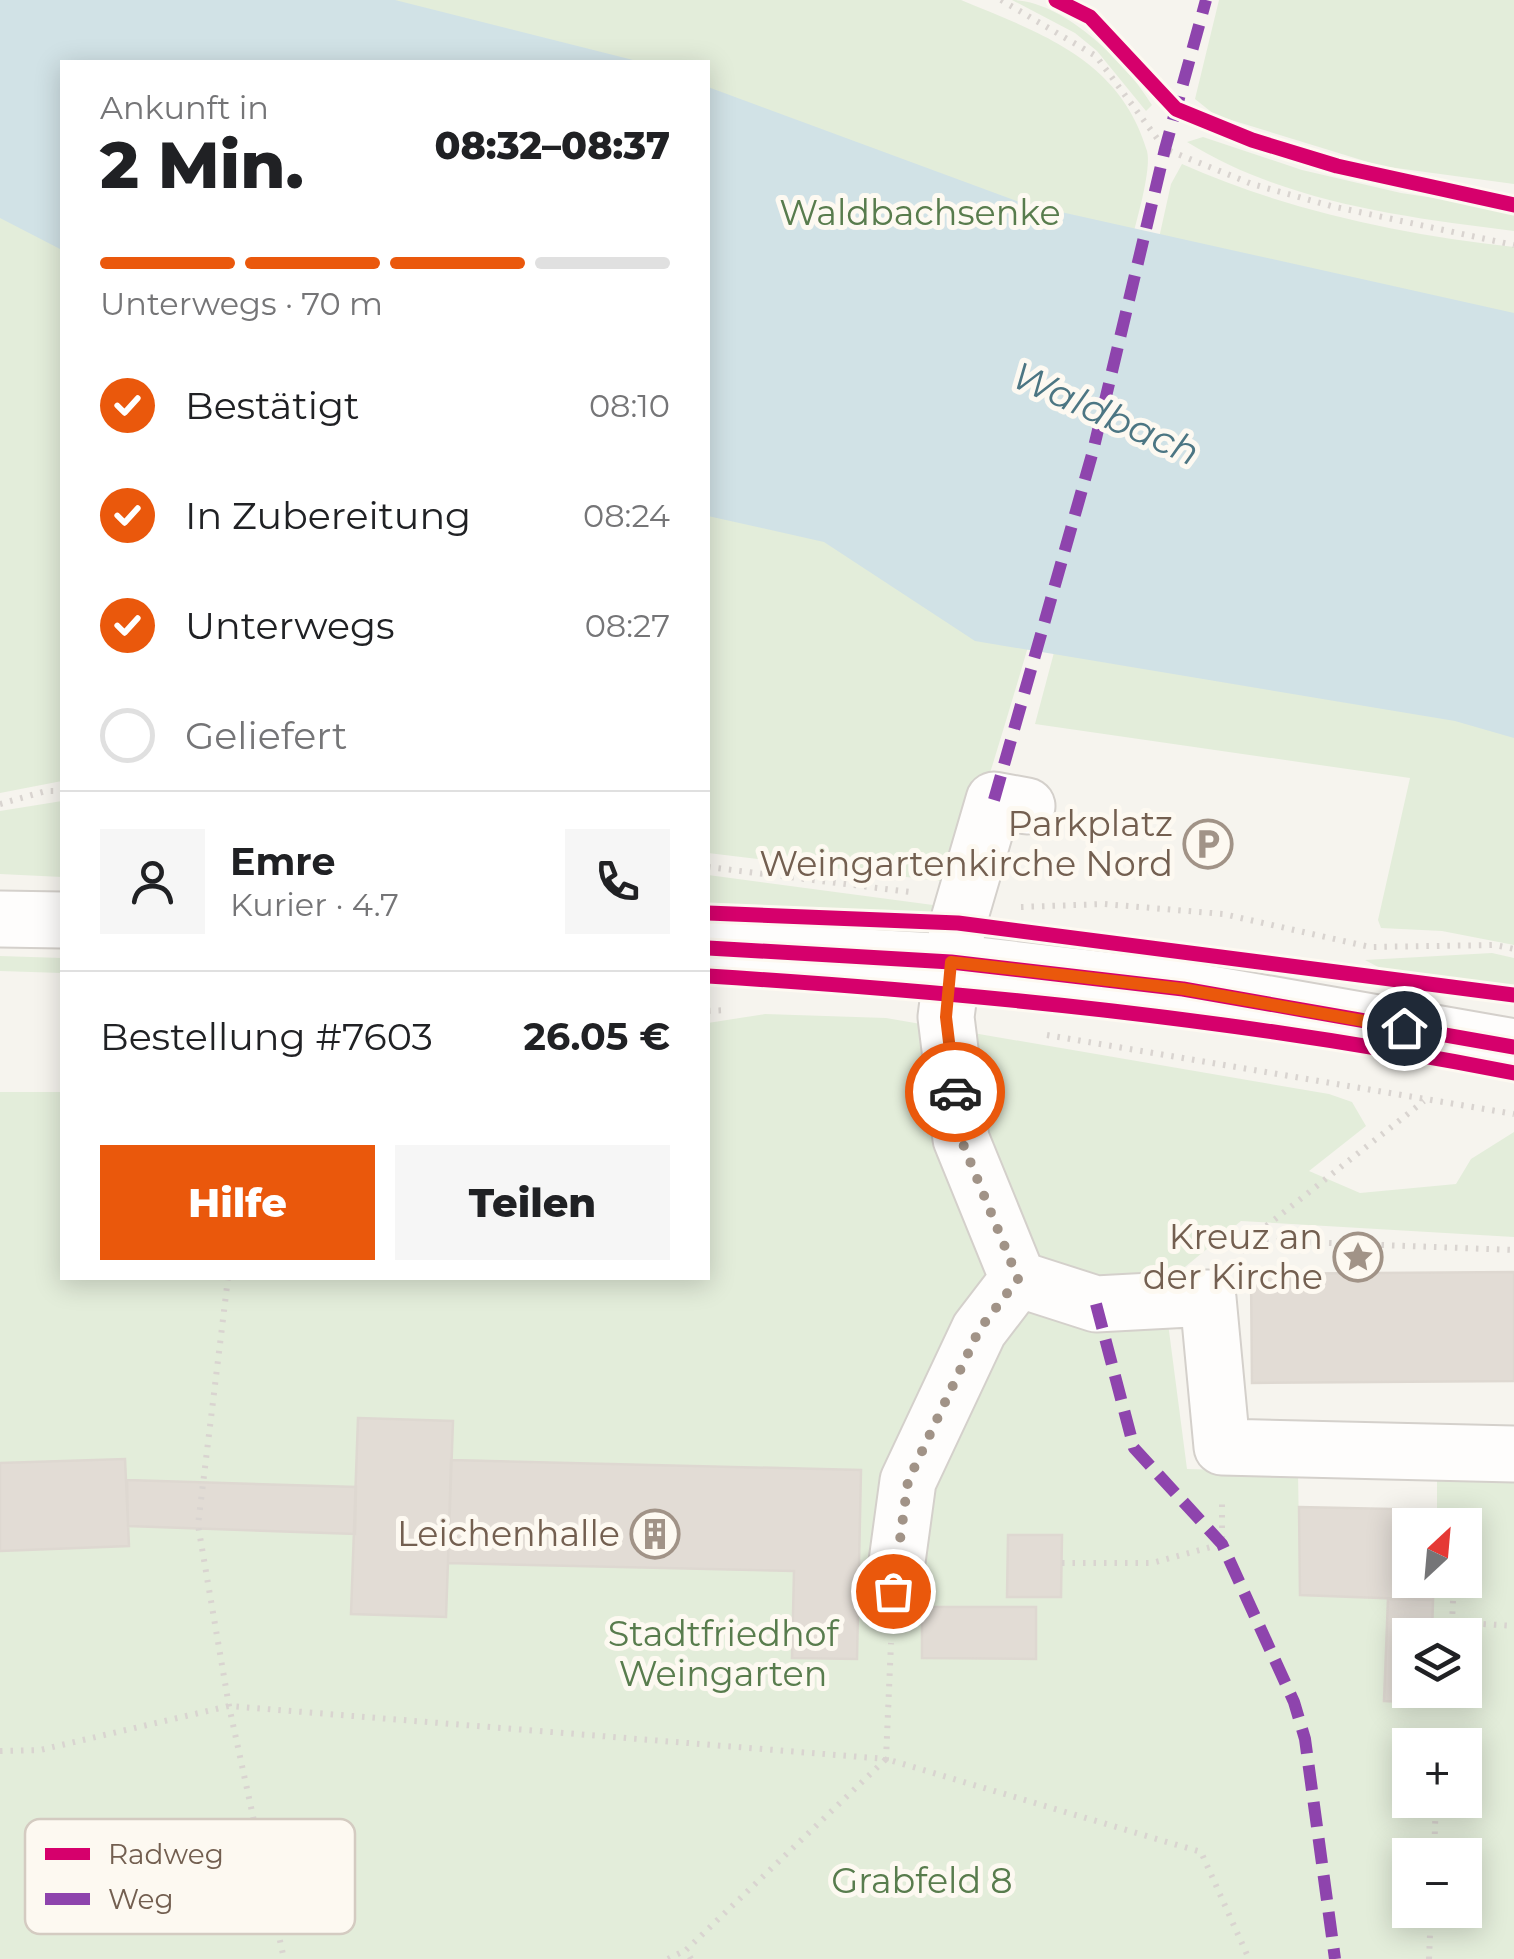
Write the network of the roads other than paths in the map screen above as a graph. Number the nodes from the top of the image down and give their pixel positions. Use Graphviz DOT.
graph roads {
  1 [pos="1027,806"];
  2 [pos="0,919"];
  3 [pos="60,920"];
  4 [pos="710,948"];
  5 [pos="951,962"];
  6 [pos="1514,1047"];
  7 [pos="1018,1279"];
  8 [pos="1514,1454"];
  9 [pos="893,1591"];
  1 -- 5 [label="street"];
  2 -- 3 [label="street"];
  4 -- 5 [label="street"];
  5 -- 6 [label="street"];
  5 -- 7 [label="street"];
  7 -- 8 [label="street"];
  7 -- 9 [label="street"];
}
